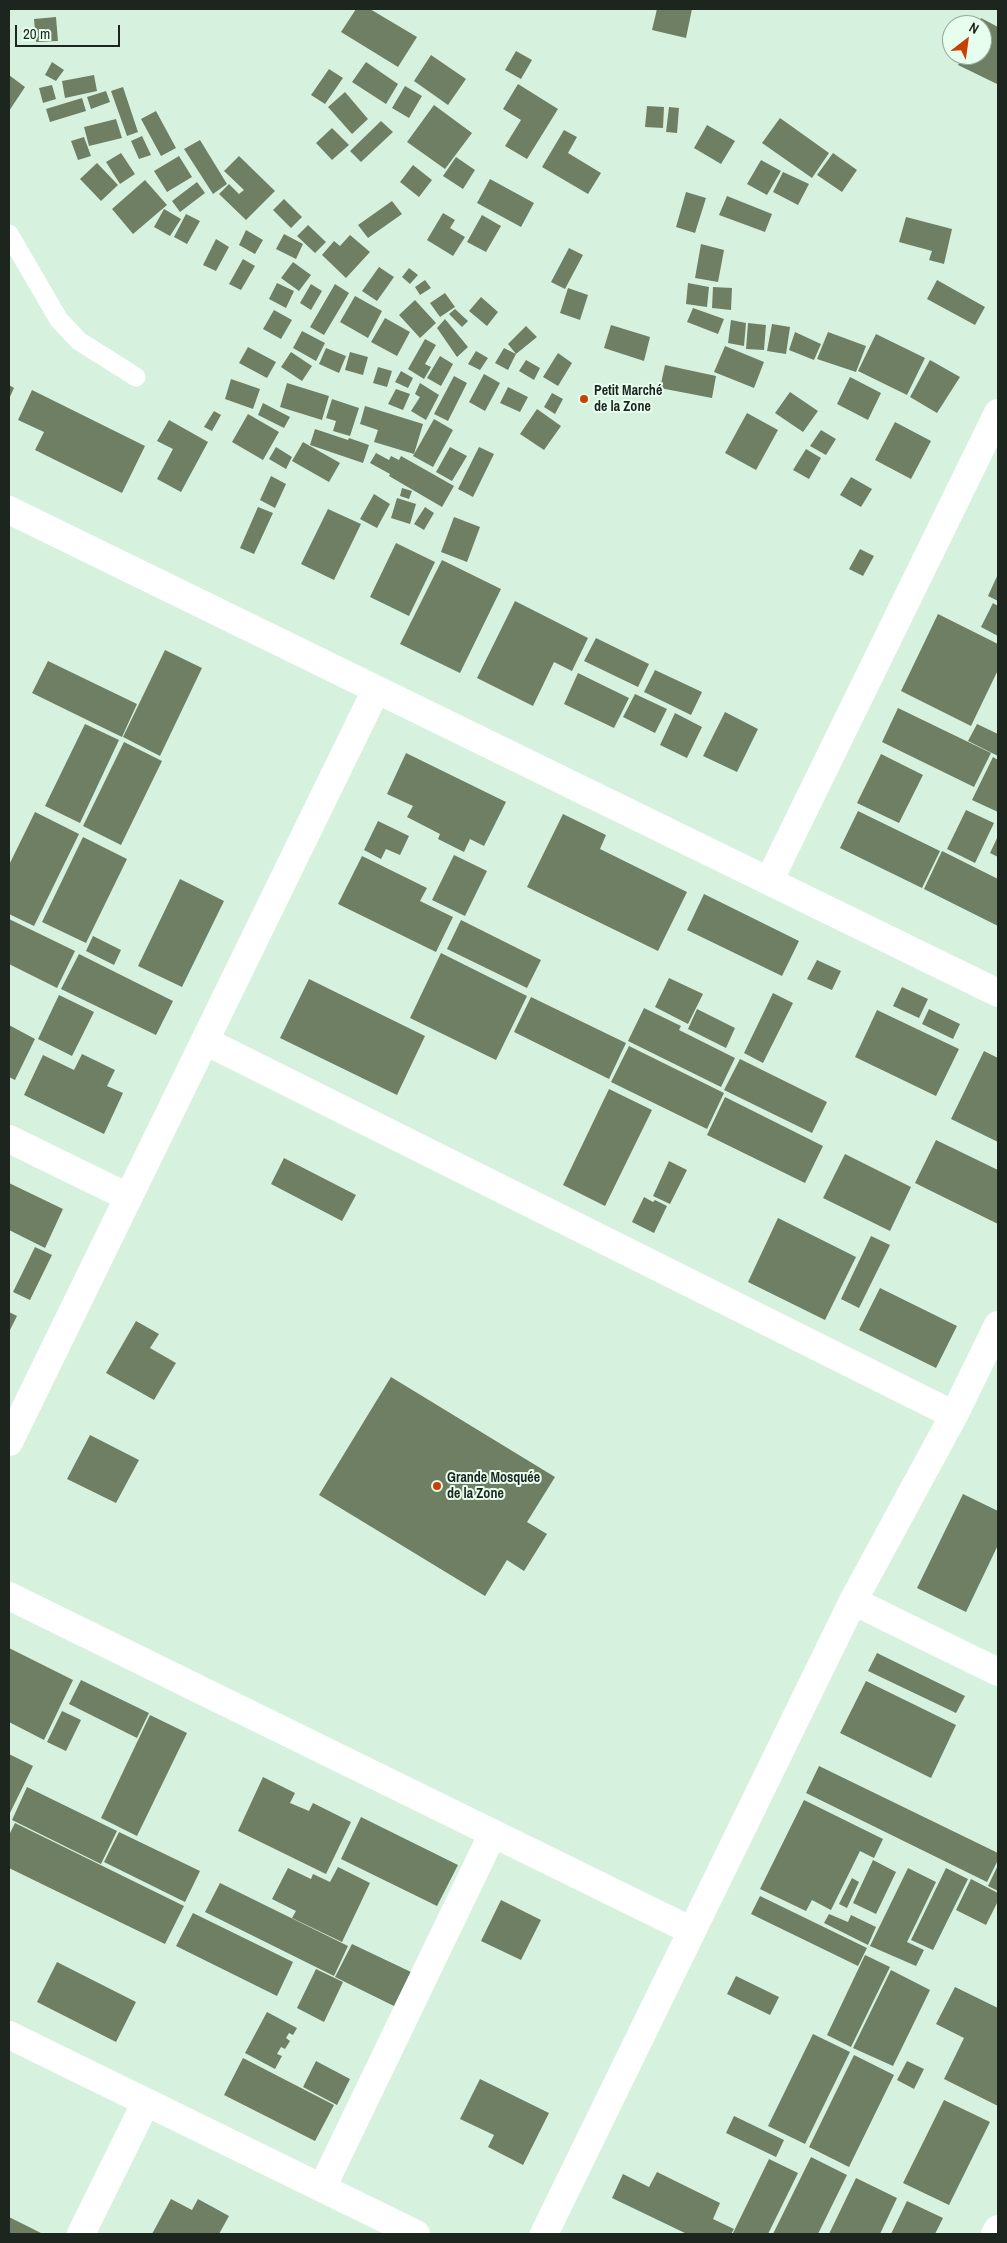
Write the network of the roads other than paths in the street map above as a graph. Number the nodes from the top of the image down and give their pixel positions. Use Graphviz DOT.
graph roads {
  1 [pos="9,234"];
  2 [pos="136,377"];
  3 [pos="998,413"];
  4 [pos="11,516"];
  5 [pos="376,690"];
  6 [pos="769,881"];
  7 [pos="998,993"];
  8 [pos="205,1041"];
  9 [pos="9,1139"];
  10 [pos="128,1198"];
  11 [pos="998,1325"];
  12 [pos="954,1415"];
  13 [pos="9,1442"];
  14 [pos="9,1596"];
  15 [pos="853,1601"];
  16 [pos="998,1672"];
  17 [pos="493,1833"];
  18 [pos="692,1931"];
  19 [pos="9,2035"];
  20 [pos="146,2102"];
  21 [pos="322,2188"];
  22 [pos="998,2229"];
  23 [pos="81,2234"];
  24 [pos="416,2234"];
  25 [pos="544,2234"];
  26 [pos="996,2234"];
  1 -- 2 [label="lane"];
  3 -- 6 [label="street"];
  4 -- 5 [label="street"];
  5 -- 6 [label="street"];
  5 -- 8 [label="street"];
  6 -- 7 [label="street"];
  8 -- 10 [label="street"];
  8 -- 12 [label="street"];
  9 -- 10 [label="street"];
  10 -- 13 [label="street"];
  11 -- 12 [label="street"];
  12 -- 15 [label="street"];
  14 -- 17 [label="street"];
  15 -- 16 [label="street"];
  15 -- 18 [label="street"];
  17 -- 18 [label="street"];
  17 -- 21 [label="street"];
  18 -- 25 [label="street"];
  19 -- 20 [label="street"];
  20 -- 21 [label="street"];
  20 -- 23 [label="street"];
  21 -- 24 [label="street"];
  22 -- 26 [label="street"];
}
